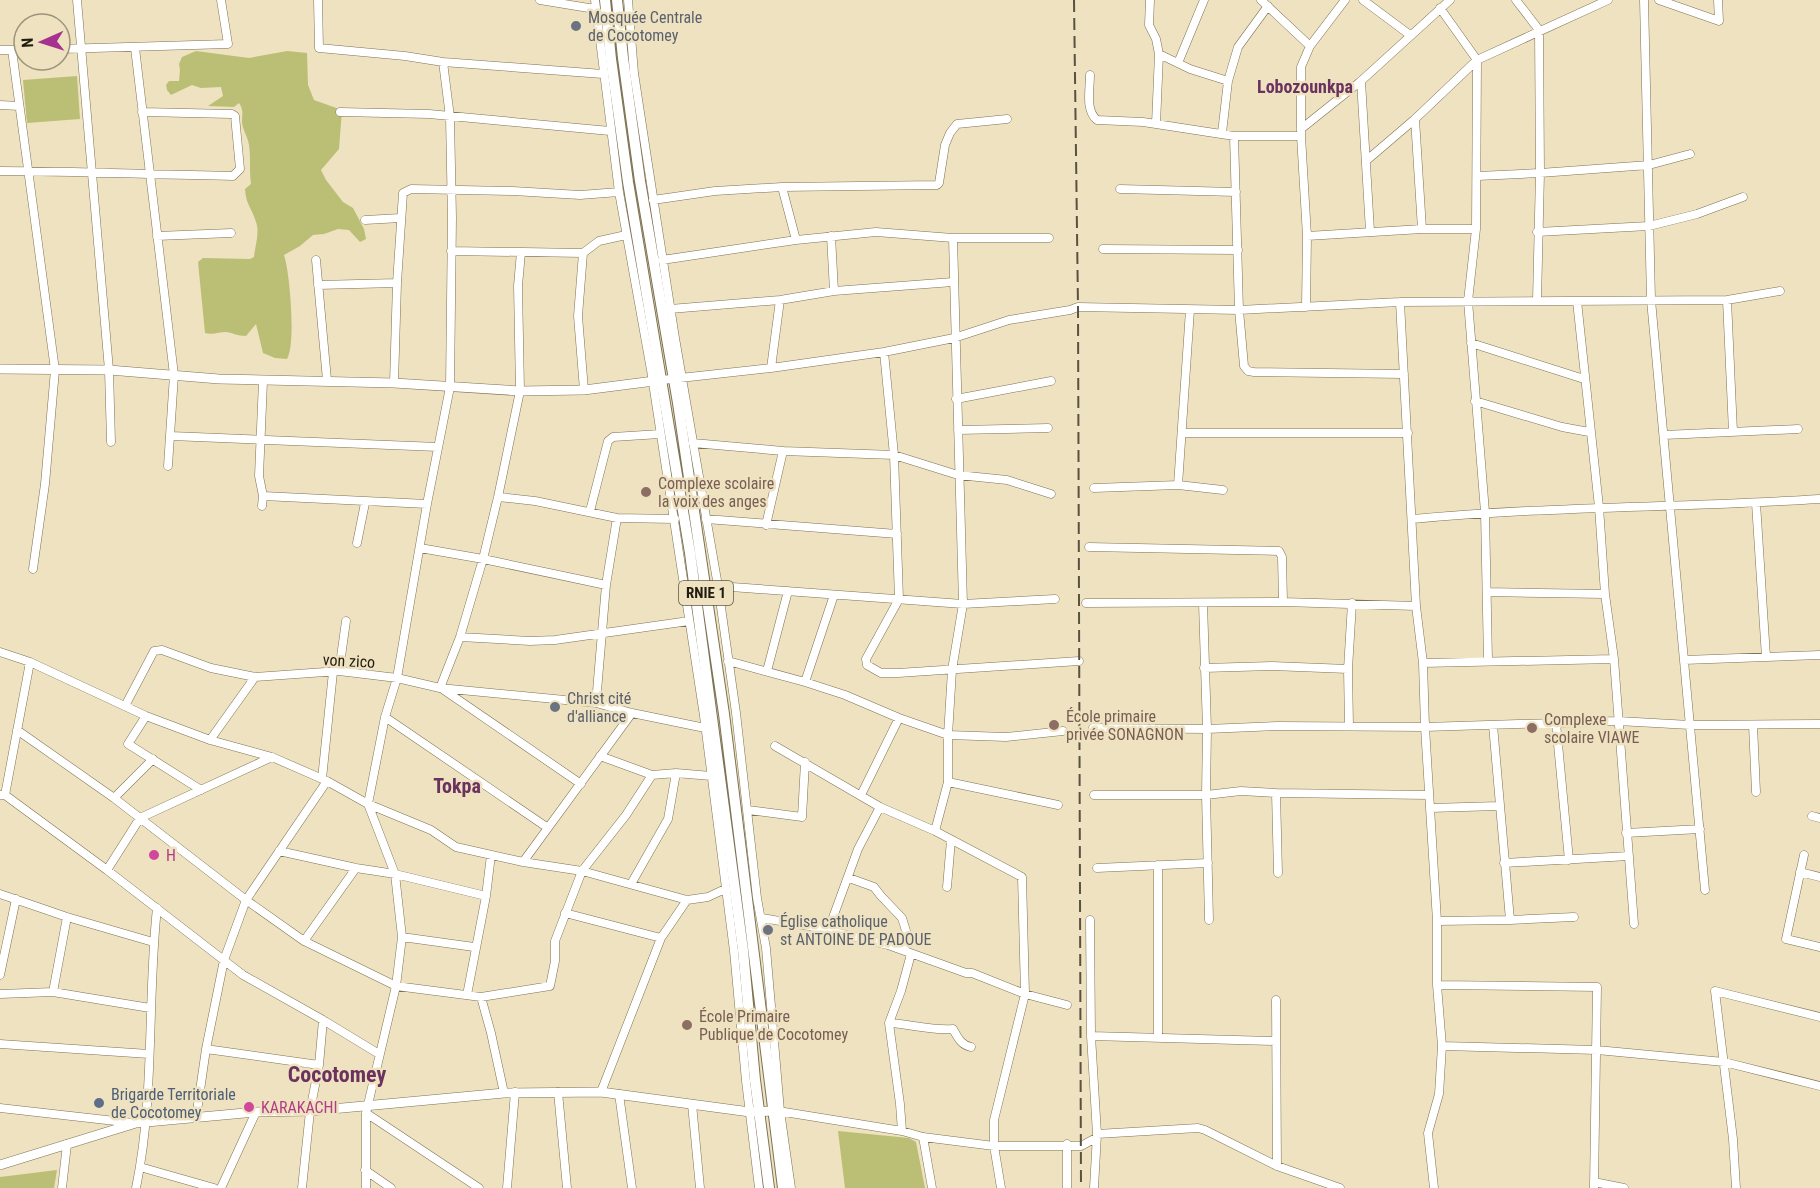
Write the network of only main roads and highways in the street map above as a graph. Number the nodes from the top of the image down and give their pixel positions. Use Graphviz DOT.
graph roads {
  1 [pos="605,0"];
  2 [pos="617,0"];
  3 [pos="0,369"];
  4 [pos="667,380"];
  5 [pos="777,1111"];
  6 [pos="754,1112"];
  7 [pos="0,1166"];
  8 [pos="770,1188"];
  9 [pos="783,1188"];
  1 -- 4 [label="highway, RNIE 1"];
  2 -- 4 [label="highway, RNIE 1"];
  3 -- 4 [label="main road"];
  4 -- 5 [label="highway, RNIE 1"];
  4 -- 6 [label="highway, RNIE 1"];
  5 -- 6 [label="main road"];
  5 -- 9 [label="highway, RNIE 1"];
  6 -- 7 [label="main road"];
  6 -- 8 [label="highway, RNIE 1"];
}
